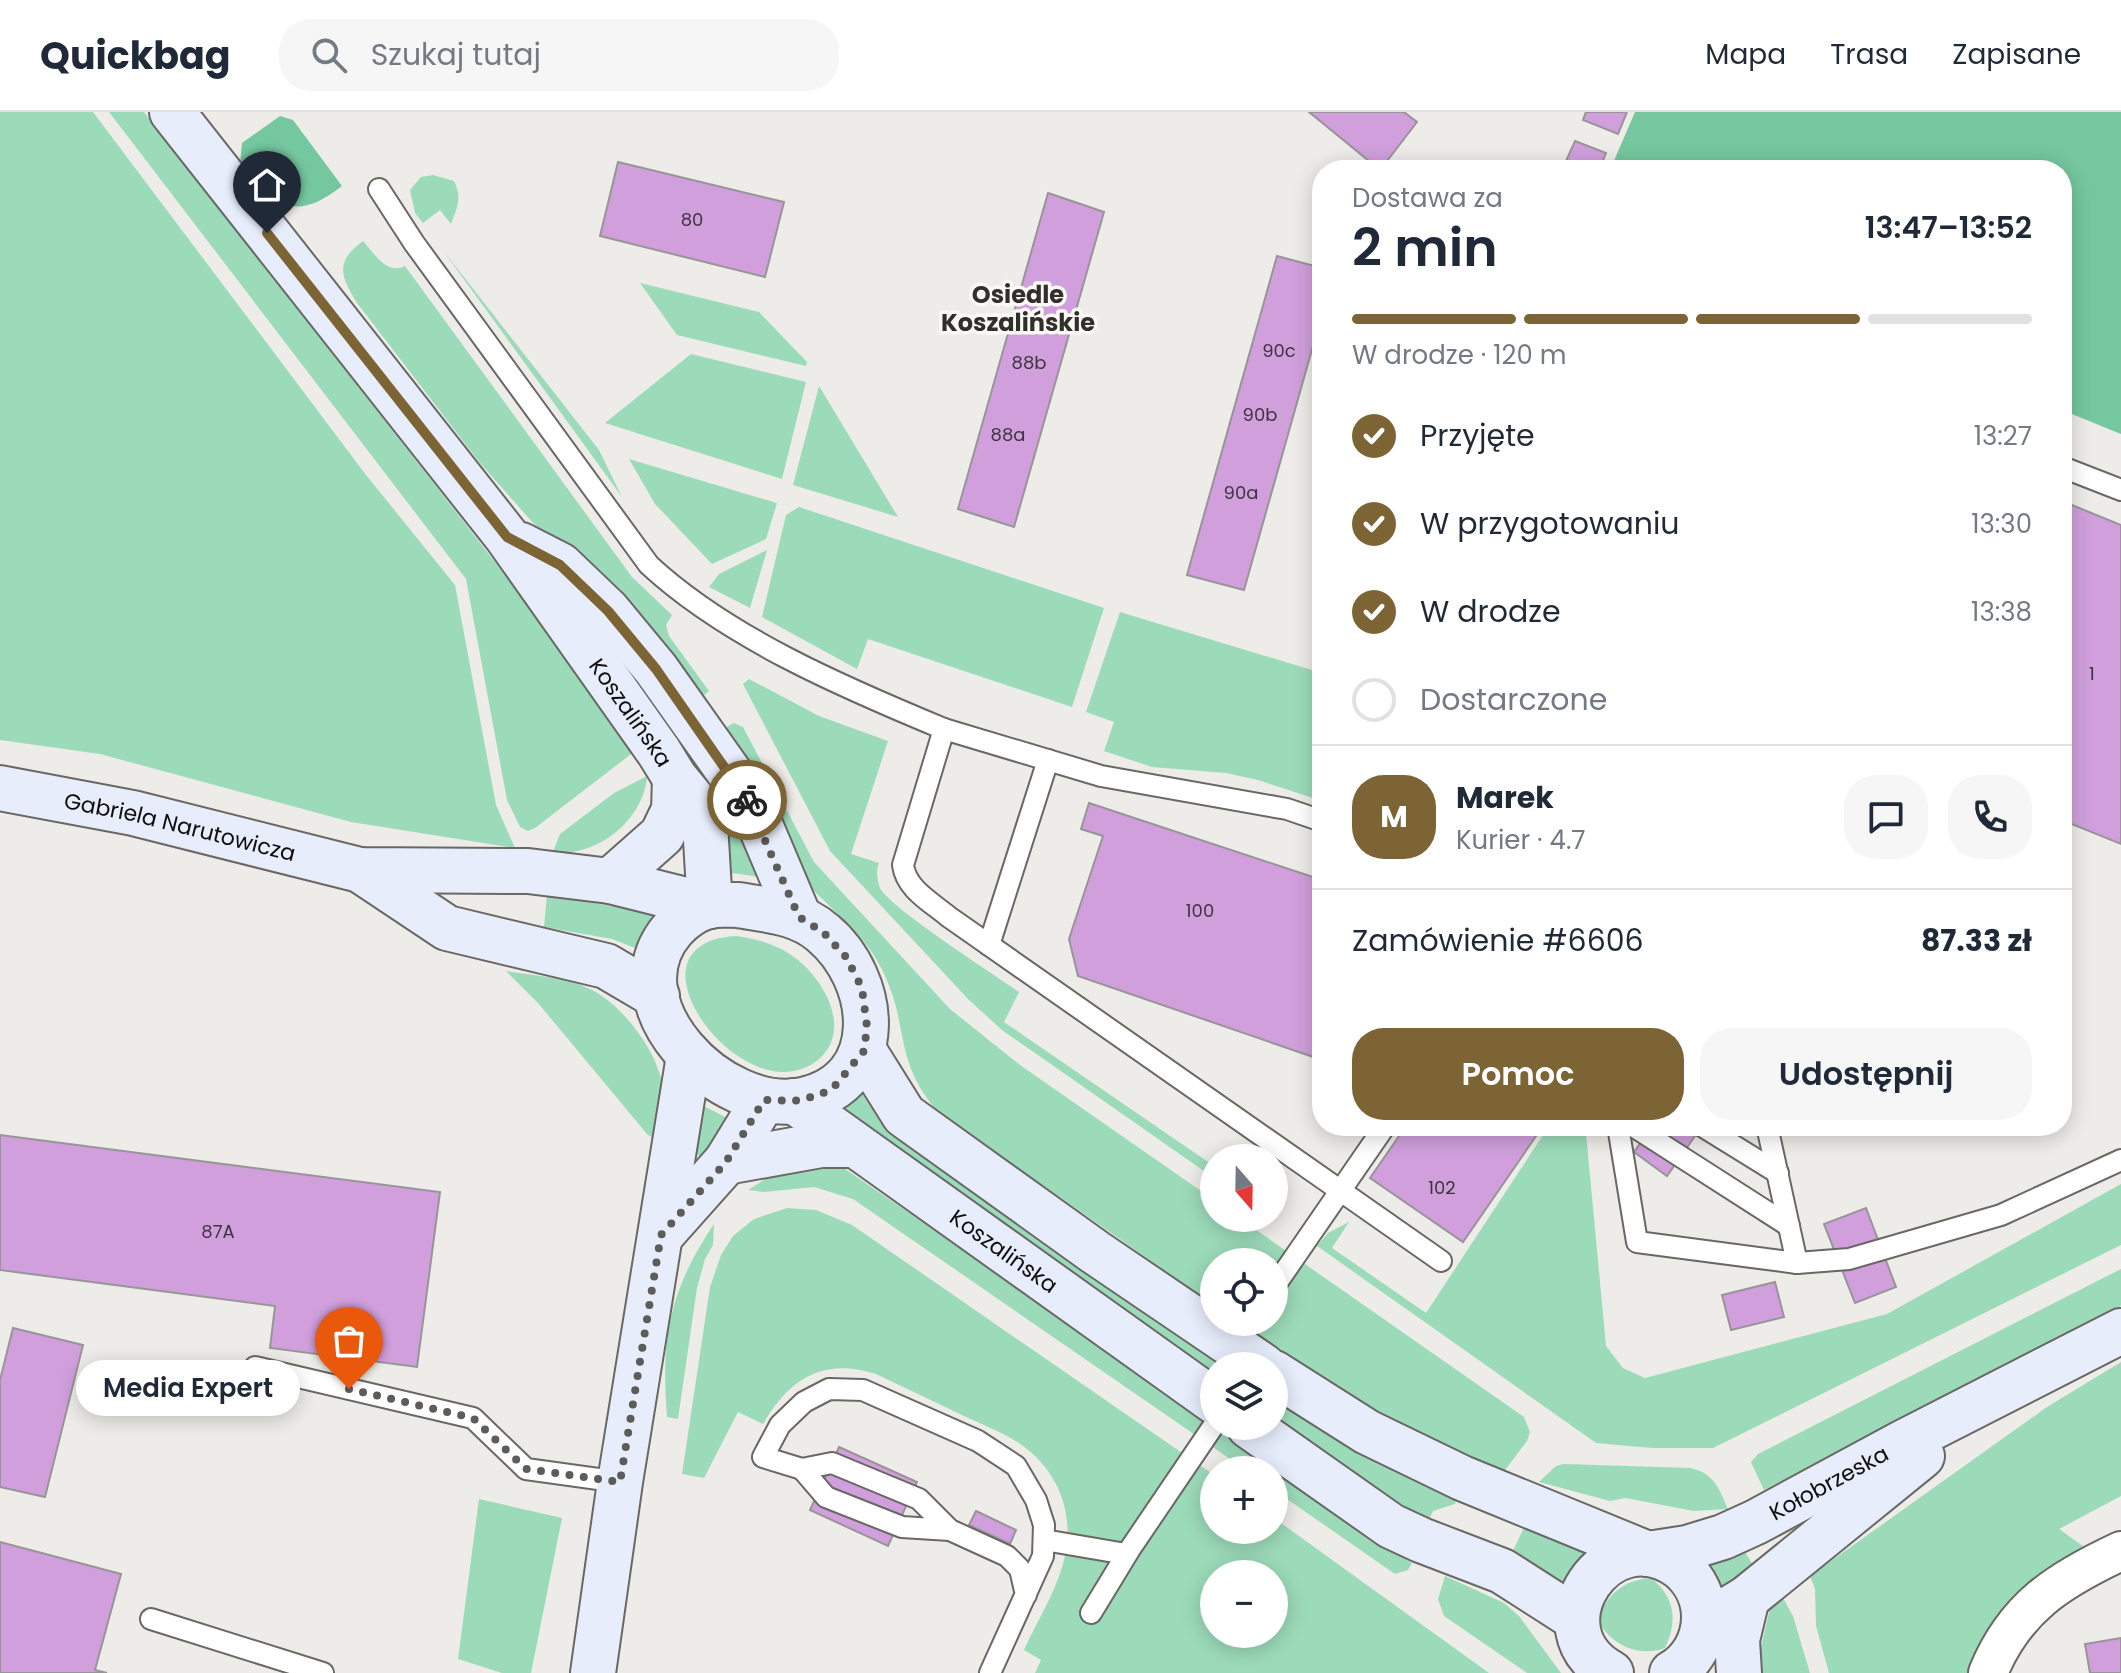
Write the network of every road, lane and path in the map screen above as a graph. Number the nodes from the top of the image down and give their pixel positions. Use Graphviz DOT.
graph roads {
  1 [pos="172,112"];
  2 [pos="379,189"];
  3 [pos="2072,471"];
  4 [pos="2121,490"];
  5 [pos="507,537"];
  6 [pos="944,729"];
  7 [pos="1048,760"];
  8 [pos="675,778"];
  9 [pos="0,788"];
  10 [pos="1312,818"];
  11 [pos="360,870"];
  12 [pos="610,881"];
  13 [pos="710,906"];
  14 [pos="799,917"];
  15 [pos="989,945"];
  16 [pos="657,996"];
  17 [pos="864,1051"];
  18 [pos="689,1056"];
  19 [pos="779,1100"];
  20 [pos="1378,1136"];
  21 [pos="1620,1136"];
  22 [pos="1649,1136"];
  23 [pos="1718,1136"];
  24 [pos="1769,1136"];
  25 [pos="855,1145"];
  26 [pos="2121,1160"];
  27 [pos="726,1162"];
  28 [pos="1778,1173"];
  29 [pos="1340,1191"];
  30 [pos="1789,1226"];
  31 [pos="661,1235"];
  32 [pos="1441,1261"];
  33 [pos="1797,1263"];
  34 [pos="1288,1267"];
  35 [pos="2121,1331"];
  36 [pos="1249,1345"];
  37 [pos="255,1367"];
  38 [pos="1288,1382"];
  39 [pos="1200,1391"];
  40 [pos="2003,1392"];
  41 [pos="1204,1440"];
  42 [pos="1269,1440"];
  43 [pos="802,1469"];
  44 [pos="620,1482"];
  45 [pos="950,1530"];
  46 [pos="1044,1540"];
  47 [pos="2121,1551"];
  48 [pos="1126,1554"];
  49 [pos="1648,1554"];
  50 [pos="1026,1595"];
  51 [pos="1747,1598"];
  52 [pos="1091,1613"];
  53 [pos="151,1619"];
  54 [pos="1577,1619"];
  55 [pos="1690,1657"];
  56 [pos="1606,1671"];
  57 [pos="323,1673"];
  58 [pos="593,1673"];
  59 [pos="990,1673"];
  60 [pos="1739,1673"];
  61 [pos="1988,1673"];
  1 -- 5 [label="main road, Koszalińska"];
  2 -- 6 [label="lane"];
  3 -- 4 [label="lane"];
  5 -- 8 [label="main road, Koszalińska"];
  5 -- 14 [label="main road, Koszalińska"];
  6 -- 7 [label="lane"];
  6 -- 15 [label="lane"];
  7 -- 10 [label="lane"];
  7 -- 15 [label="lane"];
  8 -- 12 [label="main road"];
  8 -- 13 [label="main road, Koszalińska"];
  9 -- 11 [label="main road, Gabriela Narutowicza"];
  11 -- 12 [label="main road, Gabriela Narutowicza"];
  11 -- 16 [label="main road, Gabriela Narutowicza"];
  12 -- 13 [label="main road, Gabriela Narutowicza"];
  13 -- 14 [label="main road"];
  13 -- 16 [label="main road"];
  14 -- 17 [label="main road"];
  15 -- 29 [label="lane"];
  16 -- 18 [label="main road"];
  17 -- 19 [label="main road"];
  17 -- 36 [label="main road"];
  18 -- 19 [label="main road"];
  18 -- 31 [label="main road"];
  19 -- 25 [label="main road, Koszalińska"];
  19 -- 27 [label="main road"];
  20 -- 29 [label="lane"];
  21 -- 33 [label="lane"];
  22 -- 30 [label="lane"];
  23 -- 28 [label="lane"];
  24 -- 28 [label="lane"];
  25 -- 27 [label="main road"];
  25 -- 39 [label="main road, Koszalińska"];
  26 -- 33 [label="lane"];
  27 -- 31 [label="main road"];
  28 -- 30 [label="lane"];
  29 -- 32 [label="lane"];
  29 -- 34 [label="lane"];
  30 -- 33 [label="lane"];
  31 -- 44 [label="main road"];
  35 -- 40 [label="main road, Kołobrzeska"];
  37 -- 44 [label="lane"];
  38 -- 49 [label="main road"];
  40 -- 49 [label="main road, Kołobrzeska"];
  40 -- 51 [label="main road, Kołobrzeska"];
  41 -- 48 [label="lane"];
  42 -- 54 [label="main road"];
  43 -- 45 [label="lane"];
  43 -- 45 [label="lane"];
  43 -- 46 [label="lane"];
  44 -- 58 [label="main road"];
  45 -- 50 [label="lane"];
  46 -- 48 [label="lane"];
  46 -- 50 [label="lane"];
  47 -- 61 [label="street"];
  48 -- 52 [label="lane"];
  49 -- 54 [label="main road, Kołobrzeska"];
  49 -- 55 [label="main road"];
  50 -- 59 [label="lane"];
  51 -- 55 [label="main road, Kołobrzeska"];
  51 -- 60 [label="main road"];
  53 -- 57 [label="lane"];
  54 -- 56 [label="main road"];
}
